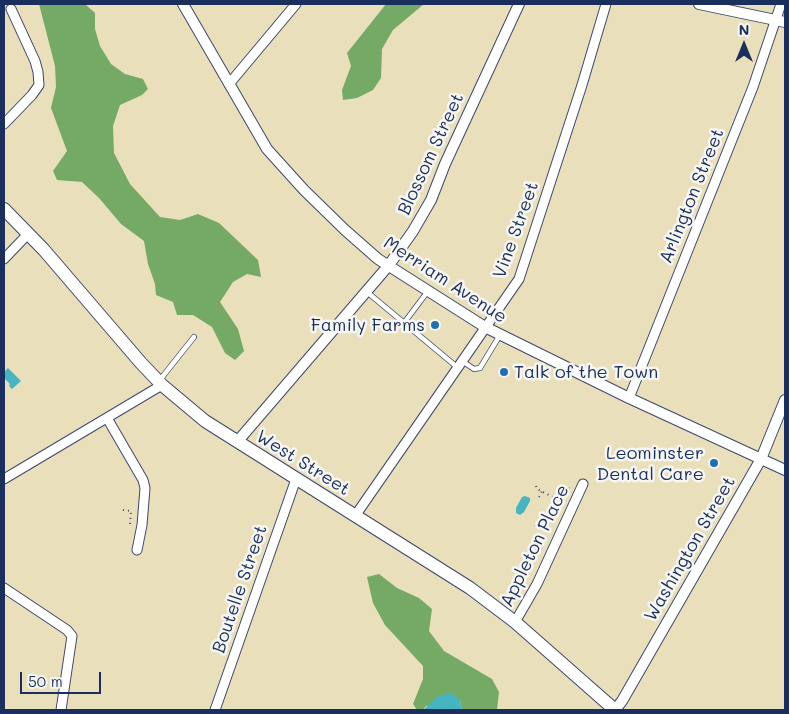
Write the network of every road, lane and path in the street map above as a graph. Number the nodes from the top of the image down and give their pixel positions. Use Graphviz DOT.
graph roads {
  1 [pos="183,4"];
  2 [pos="296,4"];
  3 [pos="519,4"];
  4 [pos="606,4"];
  5 [pos="699,4"];
  6 [pos="781,4"];
  7 [pos="11,9"];
  8 [pos="781,21"];
  9 [pos="229,84"];
  10 [pos="4,124"];
  11 [pos="4,209"];
  12 [pos="28,234"];
  13 [pos="4,259"];
  14 [pos="388,265"];
  15 [pos="366,291"];
  16 [pos="428,291"];
  17 [pos="404,323"];
  18 [pos="485,327"];
  19 [pos="500,335"];
  20 [pos="194,337"];
  21 [pos="459,364"];
  22 [pos="160,383"];
  23 [pos="629,398"];
  24 [pos="785,400"];
  25 [pos="106,418"];
  26 [pos="237,442"];
  27 [pos="761,459"];
  28 [pos="785,470"];
  29 [pos="4,479"];
  30 [pos="296,479"];
  31 [pos="584,484"];
  32 [pos="536,486"];
  33 [pos="564,486"];
  34 [pos="542,490"];
  35 [pos="574,491"];
  36 [pos="539,497"];
  37 [pos="568,504"];
  38 [pos="123,510"];
  39 [pos="355,516"];
  40 [pos="130,524"];
  41 [pos="535,526"];
  42 [pos="553,533"];
  43 [pos="536,547"];
  44 [pos="137,550"];
  45 [pos="544,550"];
  46 [pos="4,588"];
  47 [pos="515,622"];
  48 [pos="613,709"];
  49 [pos="61,710"];
  50 [pos="215,710"];
  1 -- 9 [label="street, Merriam Avenue"];
  2 -- 9 [label="street"];
  3 -- 14 [label="street, Blossom Street"];
  4 -- 18 [label="street, Vine Street"];
  5 -- 8 [label="street"];
  6 -- 8 [label="street, Arlington Street"];
  7 -- 10 [label="street"];
  8 -- 23 [label="street, Arlington Street"];
  9 -- 14 [label="street, Merriam Avenue"];
  11 -- 12 [label="main road, West Street"];
  12 -- 13 [label="street"];
  12 -- 22 [label="main road, West Street"];
  14 -- 15 [label="street, Blossom Street"];
  14 -- 16 [label="street, Merriam Avenue"];
  15 -- 17 [label="lane"];
  15 -- 26 [label="street, Blossom Street"];
  16 -- 17 [label="lane"];
  16 -- 18 [label="street, Merriam Avenue"];
  17 -- 21 [label="lane"];
  18 -- 19 [label="street, Merriam Avenue"];
  18 -- 21 [label="street, Vine Street"];
  19 -- 21 [label="lane"];
  19 -- 23 [label="street, Merriam Avenue"];
  20 -- 22 [label="lane"];
  21 -- 39 [label="street, Vine Street"];
  22 -- 25 [label="street"];
  22 -- 26 [label="main road, West Street"];
  23 -- 27 [label="street, Merriam Avenue"];
  24 -- 27 [label="street, Washington Street"];
  25 -- 29 [label="street"];
  25 -- 44 [label="street"];
  26 -- 30 [label="main road, West Street"];
  27 -- 28 [label="street, Merriam Avenue"];
  27 -- 48 [label="street, Washington Street"];
  30 -- 39 [label="main road, West Street"];
  30 -- 50 [label="street, Boutelle Street"];
  31 -- 47 [label="street, Appleton Place"];
  32 -- 34 [label="path"];
  33 -- 35 [label="path"];
  34 -- 36 [label="path"];
  34 -- 37 [label="path"];
  38 -- 40 [label="path"];
  39 -- 47 [label="main road, West Street"];
  41 -- 42 [label="path"];
  43 -- 45 [label="path"];
  46 -- 49 [label="street"];
  47 -- 48 [label="main road, West Street"];
}
